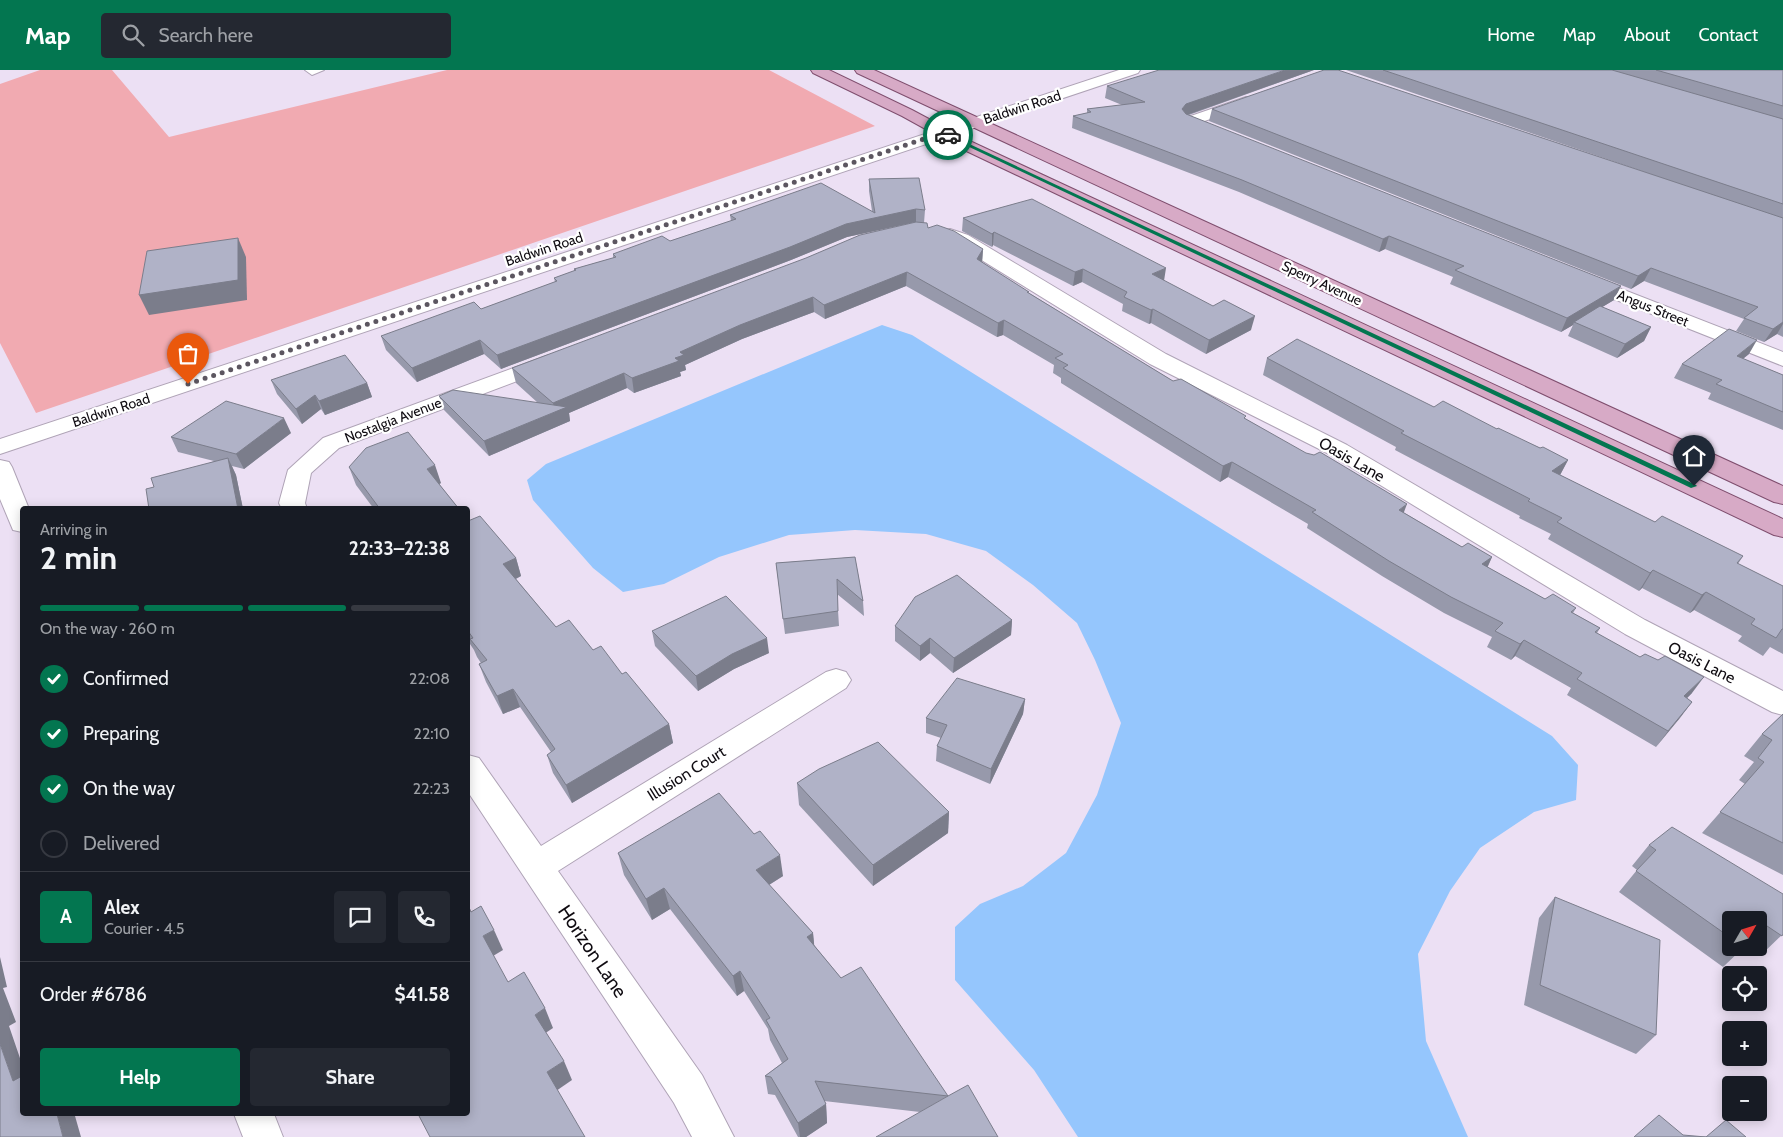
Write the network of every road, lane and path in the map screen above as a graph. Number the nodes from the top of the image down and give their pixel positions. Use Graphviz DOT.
graph roads {
  1 [pos="310,70"];
  2 [pos="319,70"];
  3 [pos="818,70"];
  4 [pos="862,70"];
  5 [pos="1088,70"];
  6 [pos="1133,70"];
  7 [pos="1052,81"];
  8 [pos="1263,95"];
  9 [pos="955,112"];
  10 [pos="974,114"];
  11 [pos="923,122"];
  12 [pos="1218,132"];
  13 [pos="942,133"];
  14 [pos="930,230"];
  15 [pos="1570,274"];
  16 [pos="567,354"];
  17 [pos="1783,360"];
  18 [pos="0,430"];
  19 [pos="0,447"];
  20 [pos="0,467"];
  21 [pos="1783,496"];
  22 [pos="294,506"];
  23 [pos="20,519"];
  24 [pos="1783,528"];
  25 [pos="836,680"];
  26 [pos="1783,704"];
  27 [pos="470,770"];
  28 [pos="536,867"];
  29 [pos="255,1116"];
  30 [pos="263,1137"];
  31 [pos="714,1137"];
  1 -- 2 [label="lane"];
  3 -- 11 [label="main road, Sperry Avenue"];
  4 -- 9 [label="main road, Sperry Avenue"];
  5 -- 7 [label="main road, Baldwin Road"];
  6 -- 10 [label="main road, Baldwin Road"];
  8 -- 12 [label="main road"];
  9 -- 10 [label="main road, Sperry Avenue"];
  9 -- 11 [label="main road, Baldwin Road"];
  10 -- 13 [label="main road, Baldwin Road"];
  10 -- 21 [label="main road, Sperry Avenue"];
  11 -- 13 [label="main road, Sperry Avenue"];
  11 -- 18 [label="main road, Baldwin Road"];
  13 -- 19 [label="main road, Baldwin Road"];
  13 -- 24 [label="main road, Sperry Avenue"];
  14 -- 26 [label="main road, Oasis Lane"];
  15 -- 17 [label="main road, Angus Street"];
  16 -- 22 [label="main road, Nostalgia Avenue"];
  20 -- 23 [label="main road"];
  25 -- 28 [label="main road, Illusion Court"];
  27 -- 28 [label="main road, Horizon Lane"];
  28 -- 31 [label="main road, Horizon Lane"];
  29 -- 30 [label="main road"];
}
